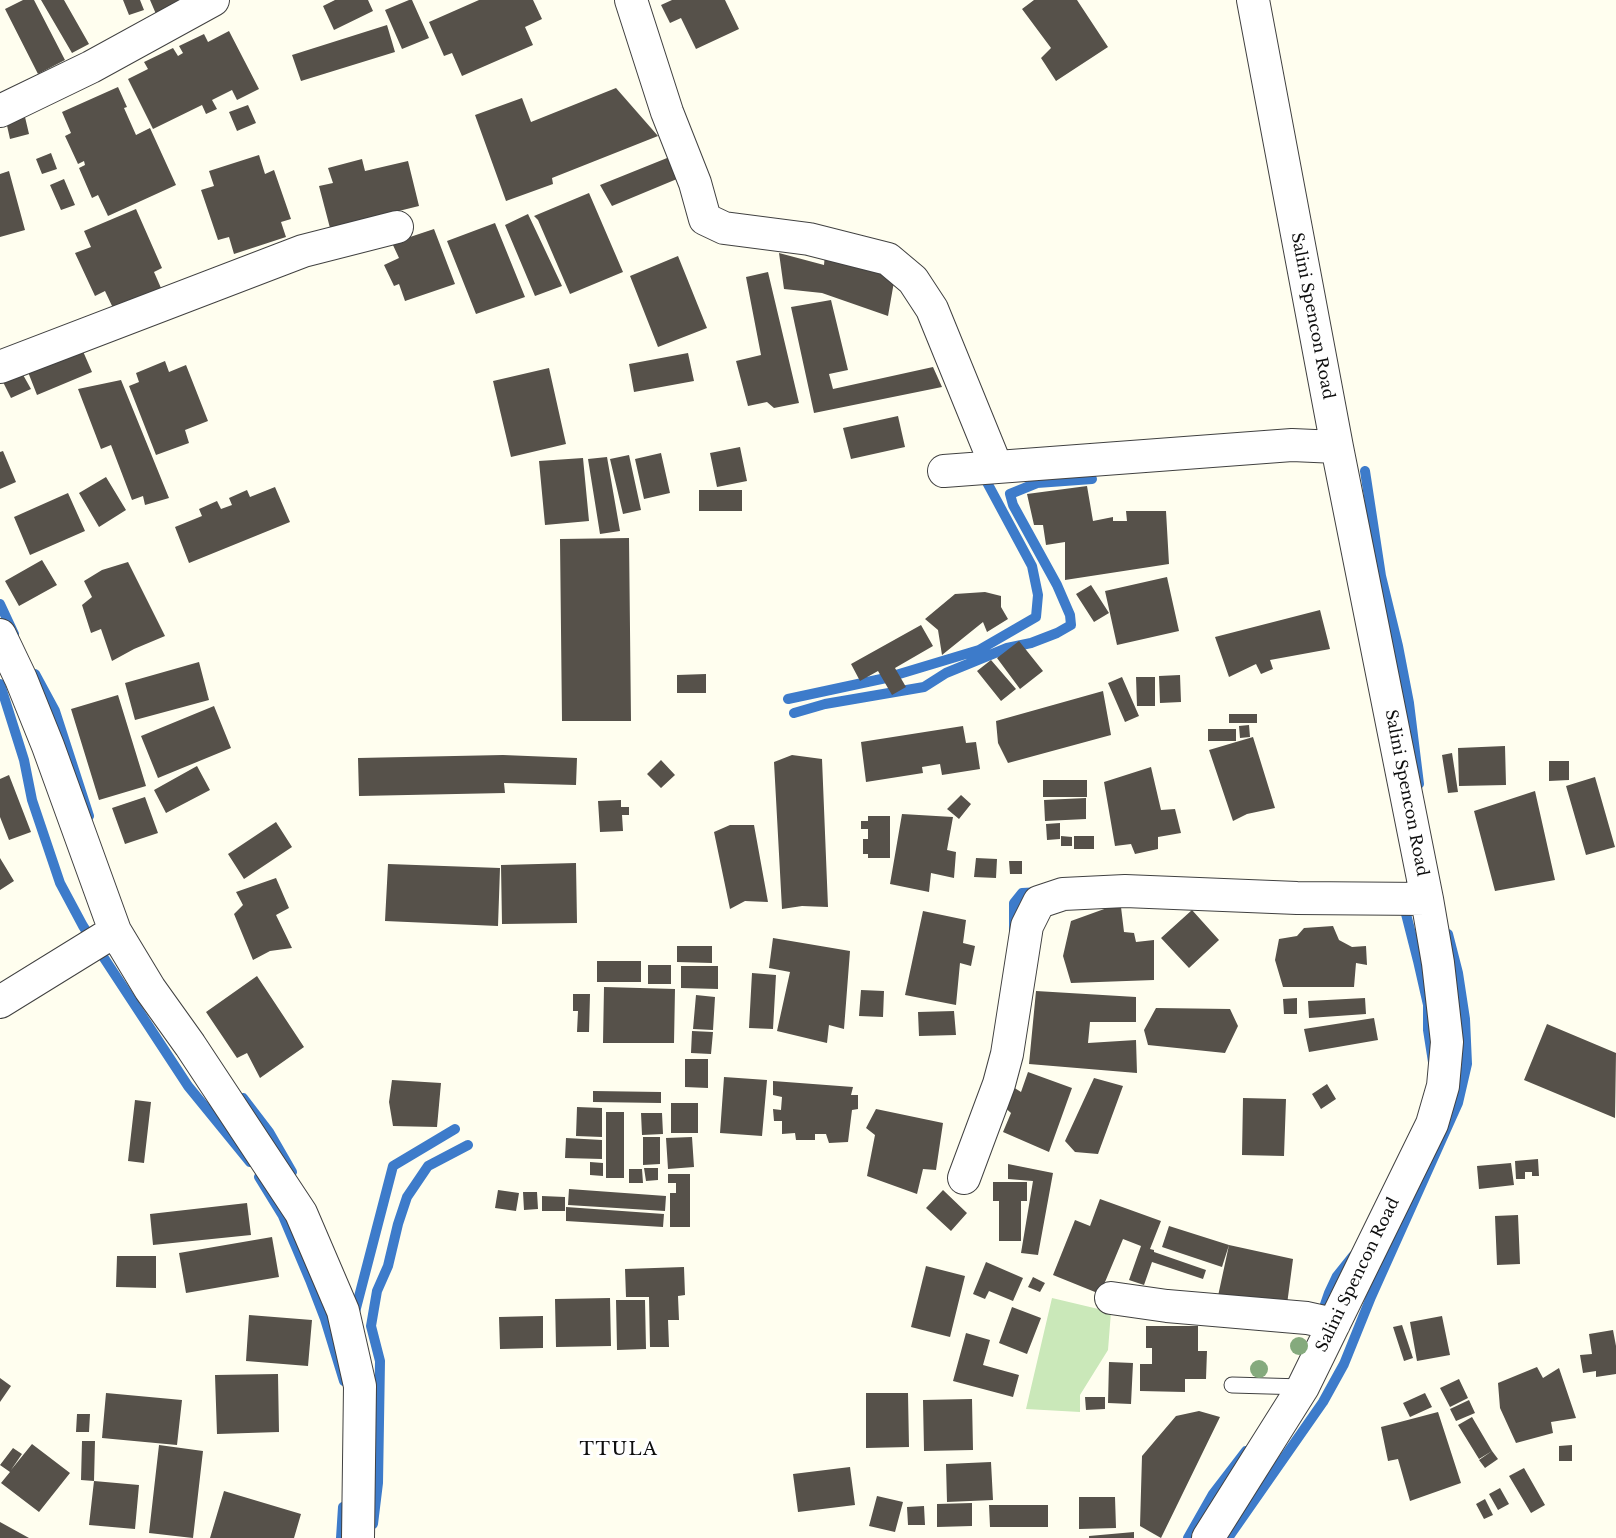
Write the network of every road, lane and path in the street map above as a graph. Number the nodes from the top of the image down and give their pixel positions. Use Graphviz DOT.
graph roads {
  1 [pos="213,0"];
  2 [pos="631,0"];
  3 [pos="1253,0"];
  4 [pos="0,111"];
  5 [pos="397,227"];
  6 [pos="0,367"];
  7 [pos="1337,447"];
  8 [pos="996,466"];
  9 [pos="944,471"];
  10 [pos="0,635"];
  11 [pos="1427,899"];
  12 [pos="115,931"];
  13 [pos="0,1002"];
  14 [pos="964,1178"];
  15 [pos="1111,1298"];
  16 [pos="1334,1324"];
  17 [pos="1232,1385"];
  18 [pos="1303,1387"];
  19 [pos="358,1538"];
  20 [pos="1208,1538"];
  1 -- 4 [label="street"];
  2 -- 8 [label="street"];
  3 -- 7 [label="street, Salini Spencon Road"];
  5 -- 6 [label="street"];
  7 -- 8 [label="street"];
  7 -- 11 [label="street, Salini Spencon Road"];
  8 -- 9 [label="street"];
  10 -- 12 [label="street"];
  11 -- 14 [label="street"];
  11 -- 16 [label="street, Salini Spencon Road"];
  12 -- 13 [label="street"];
  12 -- 19 [label="street"];
  15 -- 16 [label="street"];
  16 -- 18 [label="street, Salini Spencon Road"];
  17 -- 18 [label="lane"];
  18 -- 20 [label="street, Salini Spencon Road"];
}
